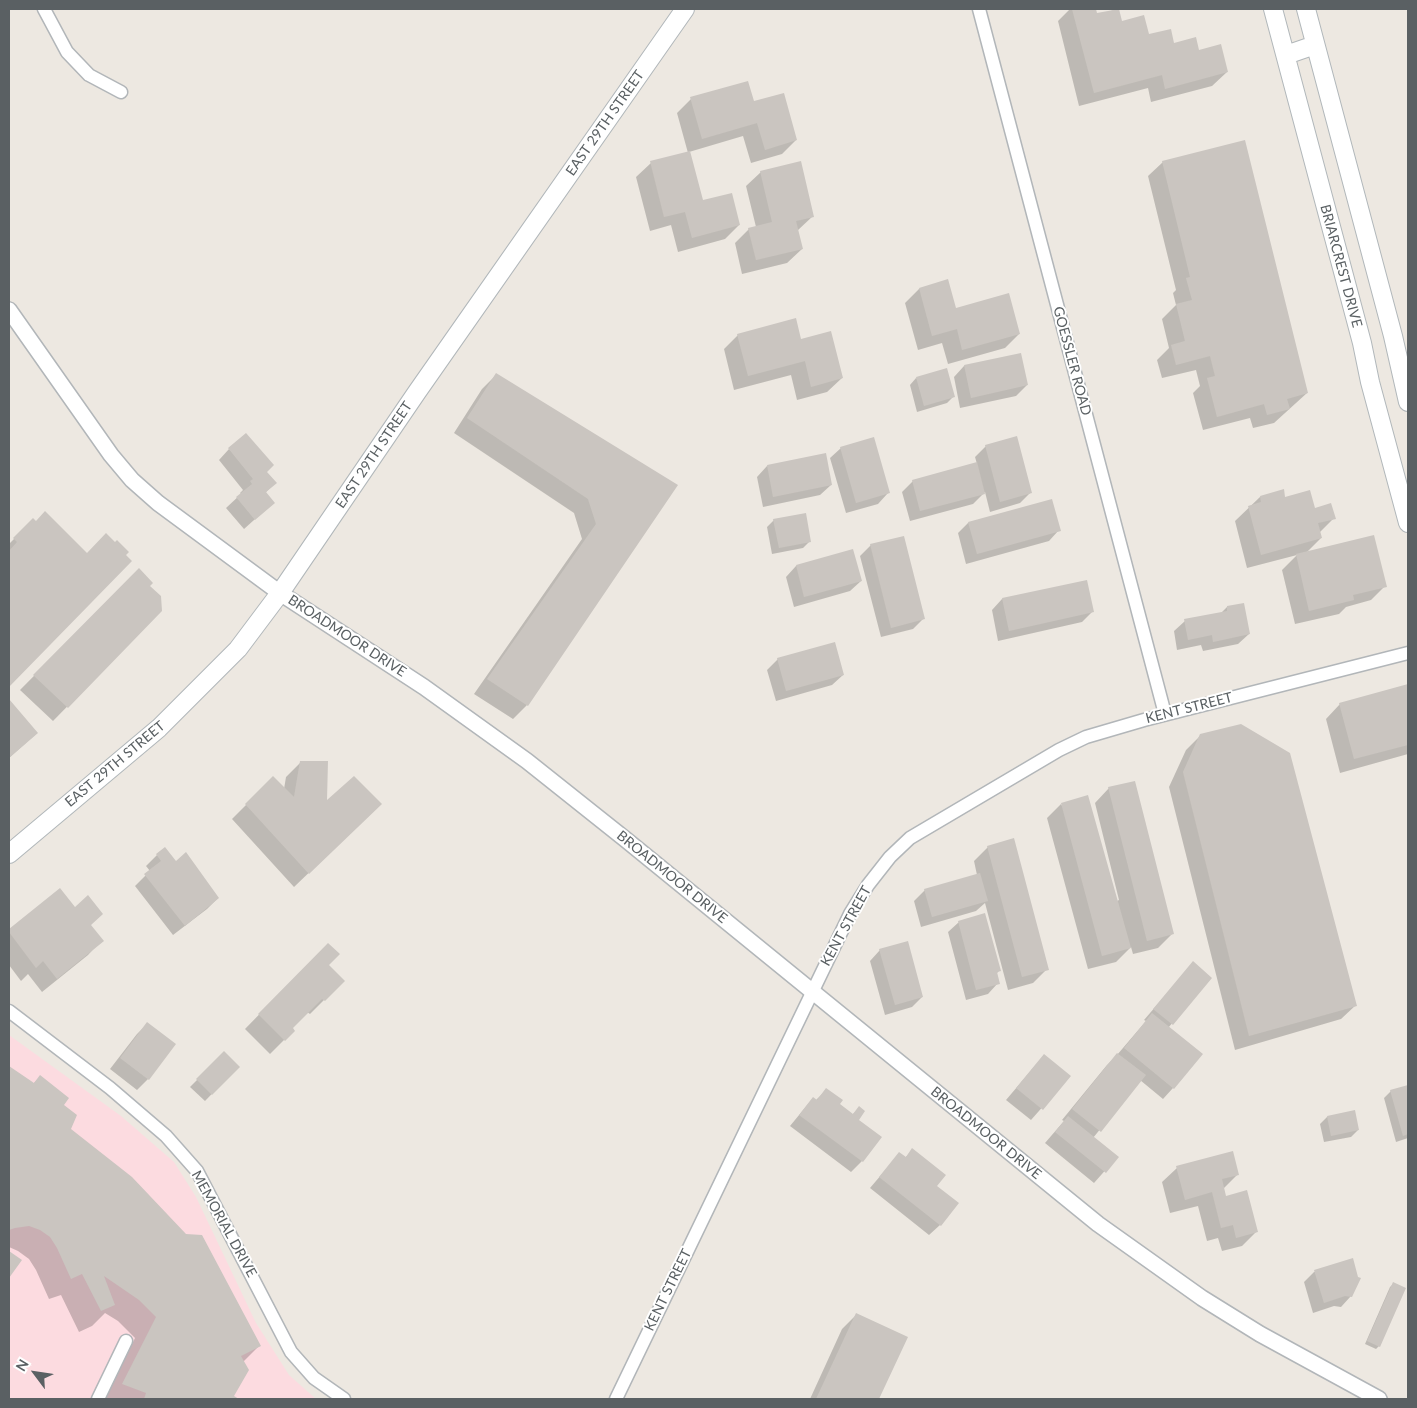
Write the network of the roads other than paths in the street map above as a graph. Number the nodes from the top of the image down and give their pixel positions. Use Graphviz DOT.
graph roads {
  1 [pos="44,9"];
  2 [pos="685,9"];
  3 [pos="979,9"];
  4 [pos="1273,9"];
  5 [pos="1306,9"];
  6 [pos="1315,45"];
  7 [pos="1286,55"];
  8 [pos="121,92"];
  9 [pos="9,310"];
  10 [pos="1408,402"];
  11 [pos="1408,523"];
  12 [pos="280,593"];
  13 [pos="1408,653"];
  14 [pos="1165,714"];
  15 [pos="9,854"];
  16 [pos="811,992"];
  17 [pos="9,1011"];
  18 [pos="126,1341"];
  19 [pos="98,1399"];
  20 [pos="344,1399"];
  21 [pos="616,1399"];
  22 [pos="1379,1399"];
  1 -- 8 [label="street"];
  2 -- 12 [label="main road, EAST 29TH STREET"];
  3 -- 14 [label="street, GOESSLER ROAD"];
  4 -- 7 [label="main road, BRIARCREST DRIVE"];
  5 -- 6 [label="main road"];
  6 -- 7 [label="main road"];
  6 -- 10 [label="main road"];
  7 -- 11 [label="main road, BRIARCREST DRIVE"];
  9 -- 12 [label="street, BROADMOOR DRIVE"];
  12 -- 15 [label="main road, EAST 29TH STREET"];
  12 -- 16 [label="street, BROADMOOR DRIVE"];
  13 -- 14 [label="street, KENT STREET"];
  14 -- 16 [label="street, KENT STREET"];
  16 -- 21 [label="street, KENT STREET"];
  16 -- 22 [label="street, BROADMOOR DRIVE"];
  17 -- 20 [label="street, MEMORIAL DRIVE"];
  18 -- 19 [label="street"];
}
